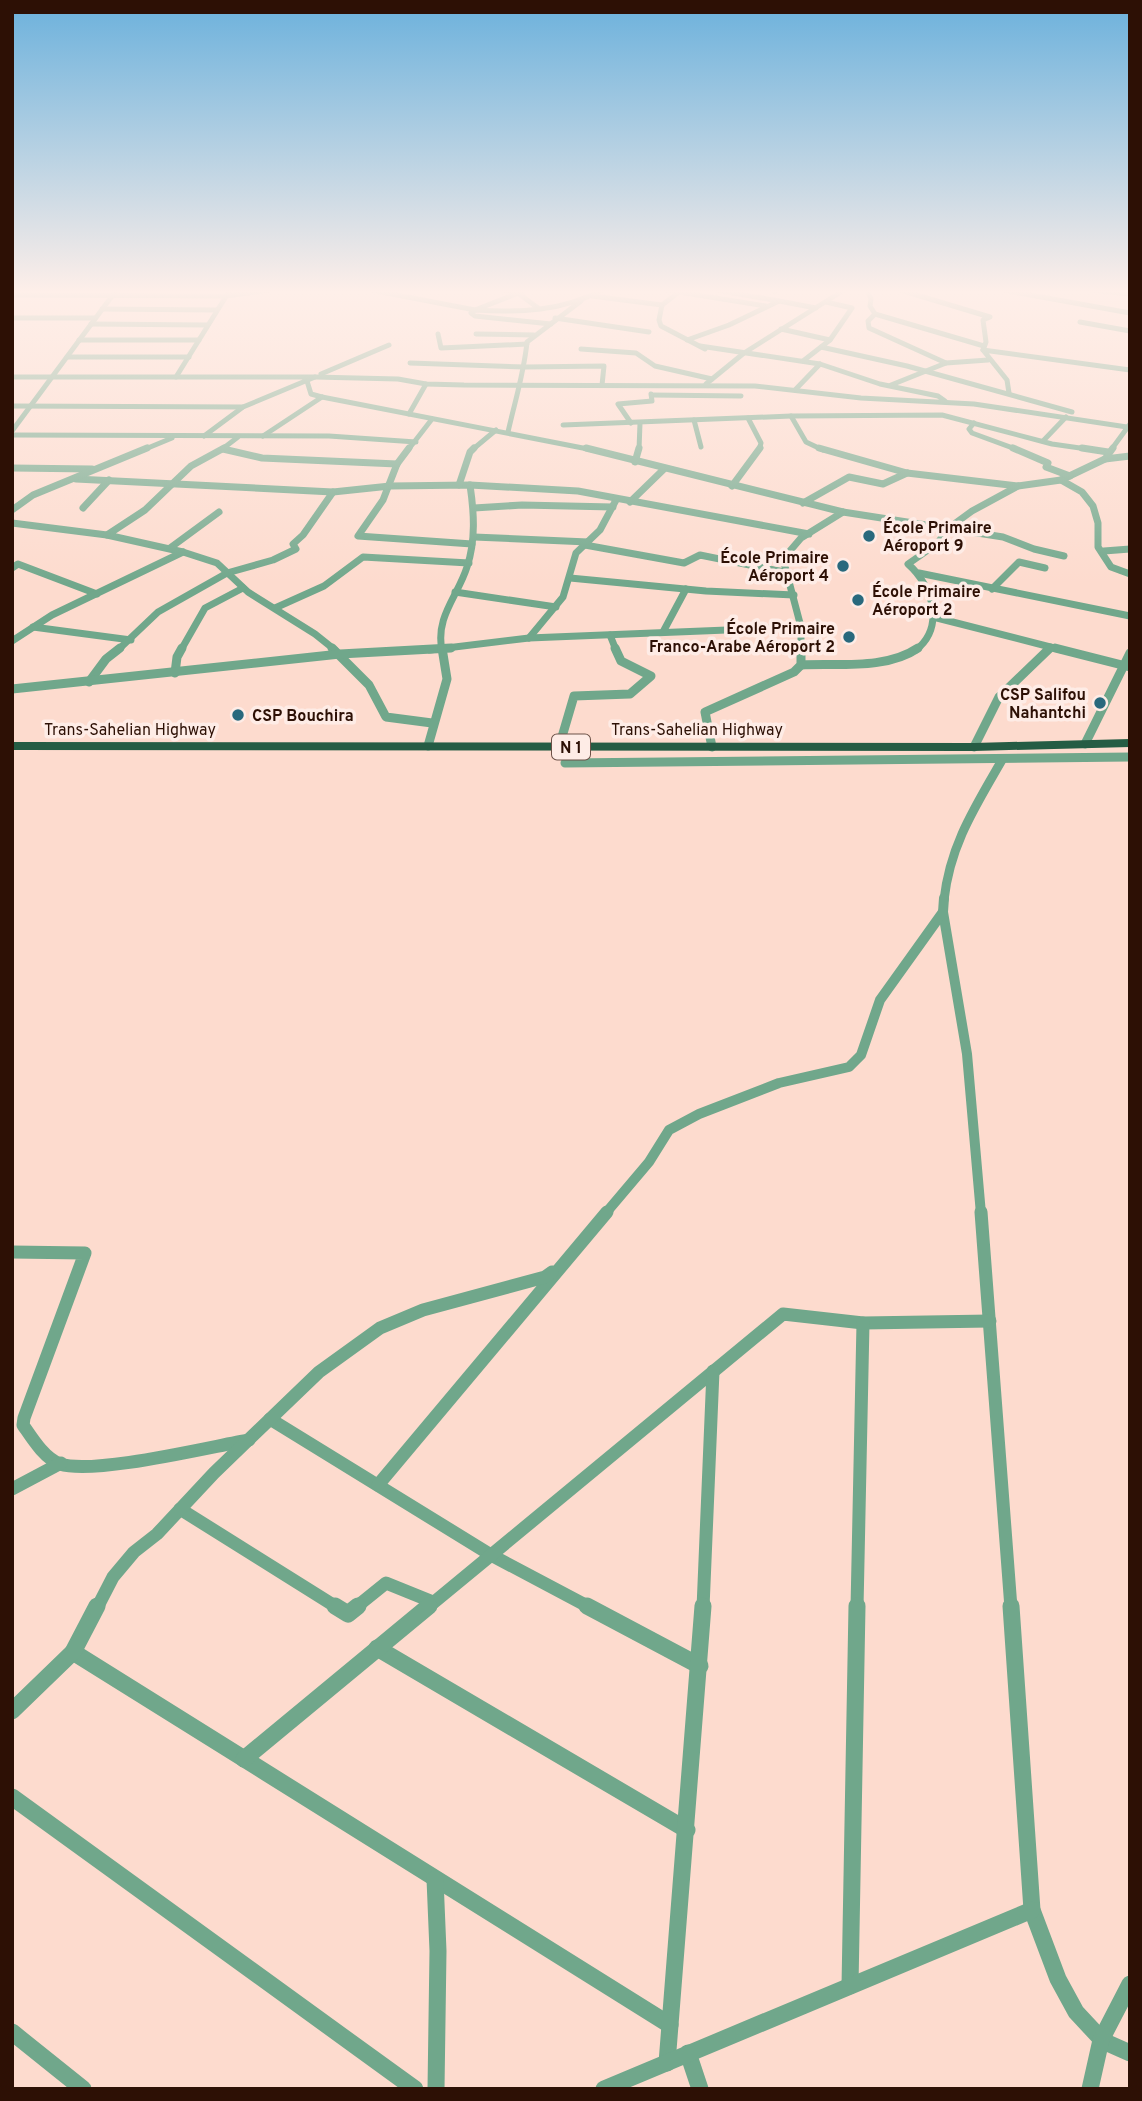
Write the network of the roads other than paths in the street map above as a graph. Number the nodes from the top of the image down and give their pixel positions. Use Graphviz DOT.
graph roads {
  1 [pos="42,388"];
  2 [pos="290,388"];
  3 [pos="309,388"];
  4 [pos="424,388"];
  5 [pos="517,388"];
  6 [pos="649,388"];
  7 [pos="766,388"];
  8 [pos="900,388"];
  9 [pos="990,388"];
  10 [pos="1008,388"];
  11 [pos="795,390"];
  12 [pos="1009,393"];
  13 [pos="652,395"];
  14 [pos="741,396"];
  15 [pos="321,397"];
  16 [pos="1016,397"];
  17 [pos="947,402"];
  18 [pos="12,406"];
  19 [pos="29,406"];
  20 [pos="243,407"];
  21 [pos="1004,409"];
  22 [pos="409,414"];
  23 [pos="791,416"];
  24 [pos="748,418"];
  25 [pos="1070,418"];
  26 [pos="432,419"];
  27 [pos="694,420"];
  28 [pos="631,423"];
  29 [pos="640,423"];
  30 [pos="974,423"];
  31 [pos="563,425"];
  32 [pos="1127,429"];
  33 [pos="496,430"];
  34 [pos="508,432"];
  35 [pos="12,433"];
  36 [pos="178,435"];
  37 [pos="204,436"];
  38 [pos="238,437"];
  39 [pos="262,437"];
  40 [pos="1043,441"];
  41 [pos="416,442"];
  42 [pos="701,447"];
  43 [pos="223,449"];
  44 [pos="1107,456"];
  45 [pos="1130,456"];
  46 [pos="635,462"];
  47 [pos="397,464"];
  48 [pos="12,468"];
  49 [pos="95,469"];
  50 [pos="664,469"];
  51 [pos="906,473"];
  52 [pos="1070,476"];
  53 [pos="76,479"];
  54 [pos="109,480"];
  55 [pos="1061,480"];
  56 [pos="170,485"];
  57 [pos="459,485"];
  58 [pos="470,485"];
  59 [pos="390,486"];
  60 [pos="732,486"];
  61 [pos="1018,486"];
  62 [pos="333,492"];
  63 [pos="630,502"];
  64 [pos="803,503"];
  65 [pos="614,504"];
  66 [pos="83,508"];
  67 [pos="474,508"];
  68 [pos="12,510"];
  69 [pos="219,512"];
  70 [pos="843,512"];
  71 [pos="12,523"];
  72 [pos="946,530"];
  73 [pos="809,534"];
  74 [pos="107,535"];
  75 [pos="473,540"];
  76 [pos="586,544"];
  77 [pos="170,548"];
  78 [pos="1130,549"];
  79 [pos="1104,551"];
  80 [pos="183,552"];
  81 [pos="1064,556"];
  82 [pos="469,563"];
  83 [pos="12,568"];
  84 [pos="1045,568"];
  85 [pos="784,572"];
  86 [pos="227,573"];
  87 [pos="919,573"];
  88 [pos="1130,574"];
  89 [pos="570,578"];
  90 [pos="243,588"];
  91 [pos="686,589"];
  92 [pos="992,589"];
  93 [pos="455,592"];
  94 [pos="97,594"];
  95 [pos="794,595"];
  96 [pos="556,607"];
  97 [pos="275,608"];
  98 [pos="1130,616"];
  99 [pos="937,618"];
  100 [pos="33,627"];
  101 [pos="801,627"];
  102 [pos="663,632"];
  103 [pos="610,635"];
  104 [pos="529,638"];
  105 [pos="131,640"];
  106 [pos="12,641"];
  107 [pos="1050,648"];
  108 [pos="442,649"];
  109 [pos="1130,653"];
  110 [pos="340,654"];
  111 [pos="801,665"];
  112 [pos="1127,666"];
  113 [pos="175,673"];
  114 [pos="89,682"];
  115 [pos="12,690"];
  116 [pos="432,723"];
  117 [pos="1130,743"];
  118 [pos="1085,744"];
  119 [pos="12,746"];
  120 [pos="428,747"];
  121 [pos="559,747"];
  122 [pos="712,747"];
  123 [pos="974,747"];
  124 [pos="1130,757"];
  125 [pos="1002,760"];
  126 [pos="565,763"];
  127 [pos="943,912"];
  128 [pos="12,1252"];
  129 [pos="565,1262"];
  130 [pos="990,1321"];
  131 [pos="863,1323"];
  132 [pos="713,1371"];
  133 [pos="18,1414"];
  134 [pos="270,1419"];
  135 [pos="249,1440"];
  136 [pos="61,1464"];
  137 [pos="378,1485"];
  138 [pos="12,1489"];
  139 [pos="180,1509"];
  140 [pos="491,1555"];
  141 [pos="433,1602"];
  142 [pos="377,1648"];
  143 [pos="73,1652"];
  144 [pos="701,1666"];
  145 [pos="12,1712"];
  146 [pos="244,1759"];
  147 [pos="12,1797"];
  148 [pos="687,1830"];
  149 [pos="435,1879"];
  150 [pos="1032,1910"];
  151 [pos="1130,1984"];
  152 [pos="850,1986"];
  153 [pos="670,2025"];
  154 [pos="12,2032"];
  155 [pos="1101,2040"];
  156 [pos="688,2053"];
  157 [pos="1130,2053"];
  158 [pos="667,2063"];
  159 [pos="83,2089"];
  160 [pos="415,2089"];
  161 [pos="436,2089"];
  162 [pos="604,2089"];
  163 [pos="700,2089"];
  164 [pos="1090,2089"];
  1 -- 19 [label="street"];
  2 -- 20 [label="street"];
  3 -- 15 [label="street"];
  4 -- 22 [label="street"];
  5 -- 34 [label="street"];
  6 -- 13 [label="street"];
  7 -- 11 [label="street"];
  8 -- 17 [label="street"];
  9 -- 12 [label="street"];
  10 -- 12 [label="street"];
  11 -- 17 [label="street"];
  12 -- 16 [label="street"];
  13 -- 14 [label="street"];
  13 -- 28 [label="street"];
  15 -- 22 [label="street"];
  15 -- 39 [label="street"];
  16 -- 21 [label="street"];
  16 -- 25 [label="street"];
  17 -- 21 [label="street"];
  18 -- 19 [label="street"];
  19 -- 20 [label="street"];
  19 -- 35 [label="street"];
  20 -- 37 [label="street"];
  21 -- 25 [label="street"];
  22 -- 26 [label="street"];
  23 -- 24 [label="street"];
  23 -- 30 [label="street"];
  23 -- 51 [label="street"];
  24 -- 27 [label="street"];
  24 -- 60 [label="street"];
  25 -- 32 [label="street"];
  25 -- 40 [label="street"];
  26 -- 33 [label="street"];
  26 -- 41 [label="street"];
  27 -- 29 [label="street"];
  27 -- 42 [label="street"];
  28 -- 29 [label="street"];
  28 -- 31 [label="street"];
  29 -- 46 [label="street"];
  30 -- 40 [label="street"];
  30 -- 52 [label="street"];
  32 -- 44 [label="street"];
  33 -- 34 [label="street"];
  33 -- 57 [label="street"];
  34 -- 46 [label="street"];
  35 -- 36 [label="street"];
  36 -- 37 [label="street"];
  36 -- 49 [label="street"];
  37 -- 38 [label="street"];
  38 -- 39 [label="street"];
  38 -- 43 [label="street"];
  39 -- 41 [label="street"];
  40 -- 44 [label="street"];
  41 -- 47 [label="street"];
  43 -- 47 [label="street"];
  43 -- 56 [label="street"];
  44 -- 45 [label="street"];
  44 -- 52 [label="street"];
  46 -- 50 [label="street"];
  47 -- 59 [label="street"];
  48 -- 49 [label="street"];
  49 -- 53 [label="street"];
  50 -- 60 [label="street"];
  50 -- 63 [label="street"];
  51 -- 61 [label="street"];
  51 -- 64 [label="street"];
  52 -- 55 [label="street"];
  53 -- 54 [label="street"];
  53 -- 68 [label="street"];
  54 -- 56 [label="street"];
  54 -- 66 [label="street"];
  55 -- 61 [label="street"];
  55 -- 79 [label="street"];
  56 -- 62 [label="street"];
  56 -- 74 [label="street"];
  57 -- 58 [label="street"];
  57 -- 59 [label="street"];
  58 -- 65 [label="street"];
  58 -- 67 [label="street"];
  59 -- 62 [label="street"];
  59 -- 75 [label="street"];
  60 -- 64 [label="street"];
  61 -- 72 [label="street"];
  62 -- 86 [label="street"];
  63 -- 65 [label="street"];
  63 -- 73 [label="street"];
  64 -- 70 [label="street"];
  65 -- 67 [label="street"];
  65 -- 76 [label="street"];
  67 -- 75 [label="street"];
  69 -- 77 [label="street"];
  70 -- 72 [label="street"];
  70 -- 73 [label="street"];
  71 -- 74 [label="street"];
  72 -- 81 [label="street"];
  72 -- 87 [label="street"];
  73 -- 85 [label="street"];
  74 -- 77 [label="street"];
  75 -- 76 [label="street"];
  75 -- 82 [label="street"];
  76 -- 85 [label="street"];
  76 -- 89 [label="street"];
  77 -- 80 [label="street"];
  78 -- 79 [label="street"];
  79 -- 88 [label="street"];
  80 -- 86 [label="street"];
  80 -- 94 [label="street"];
  82 -- 93 [label="street"];
  82 -- 97 [label="street"];
  83 -- 94 [label="street"];
  84 -- 92 [label="street"];
  85 -- 95 [label="street"];
  86 -- 90 [label="street"];
  86 -- 105 [label="street"];
  87 -- 92 [label="street"];
  87 -- 99 [label="street"];
  89 -- 91 [label="street"];
  89 -- 96 [label="street"];
  90 -- 97 [label="street"];
  90 -- 113 [label="street"];
  91 -- 95 [label="street"];
  91 -- 102 [label="street"];
  92 -- 98 [label="street"];
  93 -- 96 [label="street"];
  93 -- 108 [label="street"];
  94 -- 100 [label="street"];
  95 -- 101 [label="street"];
  96 -- 104 [label="street"];
  97 -- 110 [label="street"];
  99 -- 107 [label="street"];
  99 -- 111 [label="street"];
  100 -- 105 [label="street"];
  100 -- 106 [label="street"];
  101 -- 102 [label="street"];
  101 -- 111 [label="street"];
  102 -- 103 [label="street"];
  103 -- 104 [label="street"];
  103 -- 121 [label="street"];
  104 -- 108 [label="street"];
  105 -- 114 [label="street"];
  107 -- 112 [label="street"];
  107 -- 123 [label="street"];
  108 -- 110 [label="street"];
  108 -- 116 [label="street"];
  109 -- 112 [label="street"];
  110 -- 113 [label="street"];
  110 -- 116 [label="street"];
  111 -- 122 [label="street"];
  112 -- 118 [label="street"];
  113 -- 114 [label="street"];
  114 -- 115 [label="street"];
  116 -- 120 [label="street"];
  117 -- 118 [label="highway, Trans-Sahelian Highway / N 1"];
  118 -- 123 [label="highway, Trans-Sahelian Highway / N 1"];
  119 -- 120 [label="highway, Trans-Sahelian Highway / N 1"];
  120 -- 121 [label="highway, Trans-Sahelian Highway / N 1"];
  121 -- 122 [label="highway, Trans-Sahelian Highway / N 1"];
  122 -- 123 [label="highway, Trans-Sahelian Highway / N 1"];
  124 -- 125 [label="street"];
  125 -- 126 [label="street"];
  125 -- 127 [label="street"];
  127 -- 129 [label="street"];
  127 -- 130 [label="street"];
  128 -- 133 [label="street"];
  129 -- 134 [label="street"];
  129 -- 137 [label="street"];
  130 -- 131 [label="street"];
  130 -- 150 [label="street"];
  131 -- 132 [label="street"];
  131 -- 152 [label="street"];
  132 -- 140 [label="street"];
  132 -- 144 [label="street"];
  133 -- 136 [label="street"];
  134 -- 135 [label="street"];
  134 -- 137 [label="street"];
  135 -- 136 [label="street"];
  135 -- 139 [label="street"];
  136 -- 138 [label="street"];
  137 -- 140 [label="street"];
  139 -- 141 [label="street"];
  139 -- 143 [label="street"];
  140 -- 141 [label="street"];
  140 -- 144 [label="street"];
  141 -- 142 [label="street"];
  142 -- 146 [label="street"];
  142 -- 148 [label="street"];
  143 -- 145 [label="street"];
  143 -- 146 [label="street"];
  144 -- 148 [label="street"];
  146 -- 149 [label="street"];
  147 -- 160 [label="street"];
  148 -- 153 [label="street"];
  149 -- 153 [label="street"];
  149 -- 161 [label="street"];
  150 -- 152 [label="street"];
  150 -- 155 [label="street"];
  151 -- 155 [label="street"];
  152 -- 156 [label="street"];
  153 -- 158 [label="street"];
  154 -- 159 [label="street"];
  155 -- 157 [label="street"];
  155 -- 164 [label="street"];
  156 -- 158 [label="street"];
  156 -- 163 [label="street"];
  158 -- 162 [label="street"];
}
